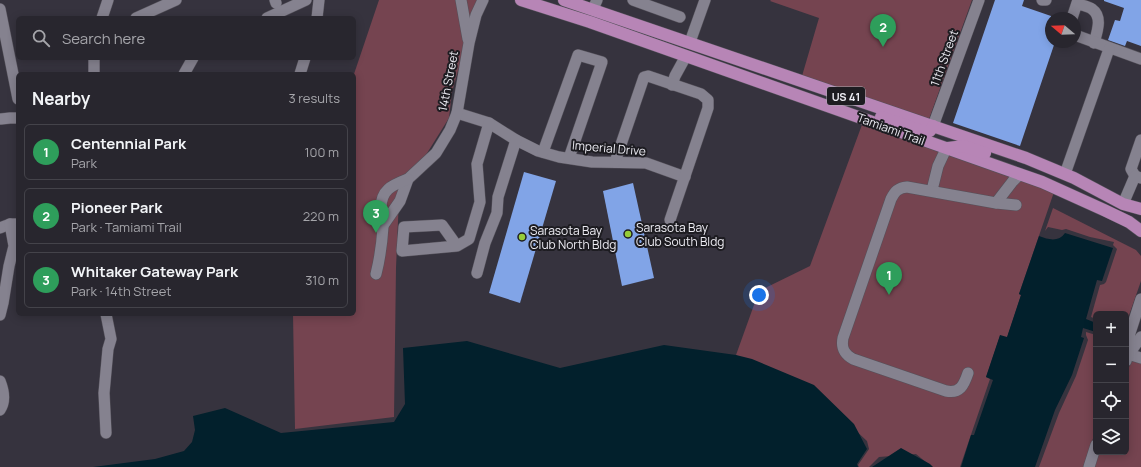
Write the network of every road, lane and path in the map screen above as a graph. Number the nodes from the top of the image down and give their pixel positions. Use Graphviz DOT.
graph roads {
  1 [pos="108,0"];
  2 [pos="176,0"];
  3 [pos="306,0"];
  4 [pos="319,0"];
  5 [pos="461,0"];
  6 [pos="483,0"];
  7 [pos="521,0"];
  8 [pos="564,0"];
  9 [pos="633,0"];
  10 [pos="705,0"];
  11 [pos="979,0"];
  12 [pos="1042,0"];
  13 [pos="1046,0"];
  14 [pos="1077,2"];
  15 [pos="595,5"];
  16 [pos="0,9"];
  17 [pos="1074,12"];
  18 [pos="103,16"];
  19 [pos="140,16"];
  20 [pos="271,16"];
  21 [pos="317,16"];
  22 [pos="680,17"];
  23 [pos="1081,37"];
  24 [pos="690,42"];
  25 [pos="1094,42"];
  26 [pos="469,43"];
  27 [pos="1109,48"];
  28 [pos="686,56"];
  29 [pos="1141,59"];
  30 [pos="94,60"];
  31 [pos="192,60"];
  32 [pos="304,60"];
  33 [pos="94,72"];
  34 [pos="185,72"];
  35 [pos="301,72"];
  36 [pos="672,85"];
  37 [pos="16,89"];
  38 [pos="806,98"];
  39 [pos="456,113"];
  40 [pos="16,118"];
  41 [pos="1,119"];
  42 [pos="489,123"];
  43 [pos="933,126"];
  44 [pos="516,140"];
  45 [pos="1141,140"];
  46 [pos="946,149"];
  47 [pos="543,152"];
  48 [pos="570,158"];
  49 [pos="615,162"];
  50 [pos="1052,168"];
  51 [pos="1020,174"];
  52 [pos="1065,174"];
  53 [pos="685,177"];
  54 [pos="1139,177"];
  55 [pos="408,179"];
  56 [pos="932,190"];
  57 [pos="996,203"];
  58 [pos="1123,204"];
  59 [pos="1016,205"];
  60 [pos="1141,209"];
  61 [pos="670,220"];
  62 [pos="384,224"];
  63 [pos="9,225"];
  64 [pos="1141,231"];
  65 [pos="457,246"];
  66 [pos="477,273"];
  67 [pos="376,274"];
  68 [pos="1141,298"];
  69 [pos="0,315"];
  70 [pos="106,316"];
  71 [pos="1141,337"];
  72 [pos="1128,347"];
  73 [pos="1129,354"];
  74 [pos="1129,357"];
  75 [pos="1141,358"];
  76 [pos="968,373"];
  77 [pos="0,381"];
  78 [pos="0,410"];
  79 [pos="106,433"];
  80 [pos="1093,454"];
  81 [pos="1089,467"];
  1 -- 18 [label="street"];
  2 -- 19 [label="street"];
  3 -- 20 [label="street"];
  4 -- 21 [label="street"];
  5 -- 26 [label="street, 14th Street"];
  6 -- 26 [label="street, 14th Street"];
  7 -- 28 [label="main road, Tamiami Trail / US 41"];
  8 -- 15 [label="main road, Tamiami Trail / US 41"];
  9 -- 22 [label="street"];
  10 -- 24 [label="street"];
  11 -- 43 [label="street, 11th Street"];
  12 -- 13 [label="street"];
  14 -- 17 [label="street"];
  14 -- 25 [label="street"];
  15 -- 24 [label="main road, Tamiami Trail / US 41"];
  16 -- 37 [label="street"];
  23 -- 25 [label="street"];
  24 -- 43 [label="main road, Tamiami Trail / US 41"];
  25 -- 27 [label="street"];
  26 -- 39 [label="street, 14th Street"];
  27 -- 29 [label="street"];
  27 -- 52 [label="street"];
  28 -- 36 [label="street"];
  28 -- 38 [label="main road, Tamiami Trail / US 41"];
  30 -- 33 [label="street"];
  31 -- 34 [label="street"];
  32 -- 35 [label="street"];
  36 -- 49 [label="street"];
  36 -- 53 [label="street"];
  38 -- 43 [label="main road"];
  38 -- 46 [label="main road, Tamiami Trail / US 41"];
  39 -- 42 [label="street, Imperial Drive"];
  39 -- 55 [label="street, 14th Street"];
  40 -- 41 [label="street"];
  42 -- 44 [label="street, Imperial Drive"];
  42 -- 65 [label="street"];
  43 -- 50 [label="main road, Tamiami Trail / US 41"];
  44 -- 47 [label="street, Imperial Drive"];
  44 -- 66 [label="street"];
  45 -- 54 [label="street"];
  46 -- 50 [label="main road"];
  46 -- 51 [label="main road, Tamiami Trail / US 41"];
  46 -- 56 [label="street"];
  47 -- 48 [label="street, Imperial Drive"];
  47 -- 48 [label="street"];
  48 -- 49 [label="street, Imperial Drive"];
  49 -- 53 [label="street, Imperial Drive"];
  50 -- 52 [label="main road, Tamiami Trail / US 41"];
  51 -- 57 [label="street"];
  51 -- 64 [label="main road, Tamiami Trail / US 41"];
  52 -- 58 [label="main road, Tamiami Trail / US 41"];
  53 -- 61 [label="street"];
  54 -- 58 [label="street"];
  55 -- 62 [label="street, 14th Street"];
  55 -- 62 [label="street, 14th Street"];
  56 -- 57 [label="street"];
  56 -- 76 [label="street"];
  57 -- 59 [label="street"];
  58 -- 60 [label="main road, Tamiami Trail / US 41"];
  62 -- 67 [label="street, 14th Street"];
  63 -- 69 [label="street"];
  65 -- 65 [label="street"];
  68 -- 72 [label="street"];
  70 -- 79 [label="street"];
  71 -- 73 [label="street"];
  74 -- 75 [label="street"];
  77 -- 78 [label="street"];
  80 -- 81 [label="street"];
}
